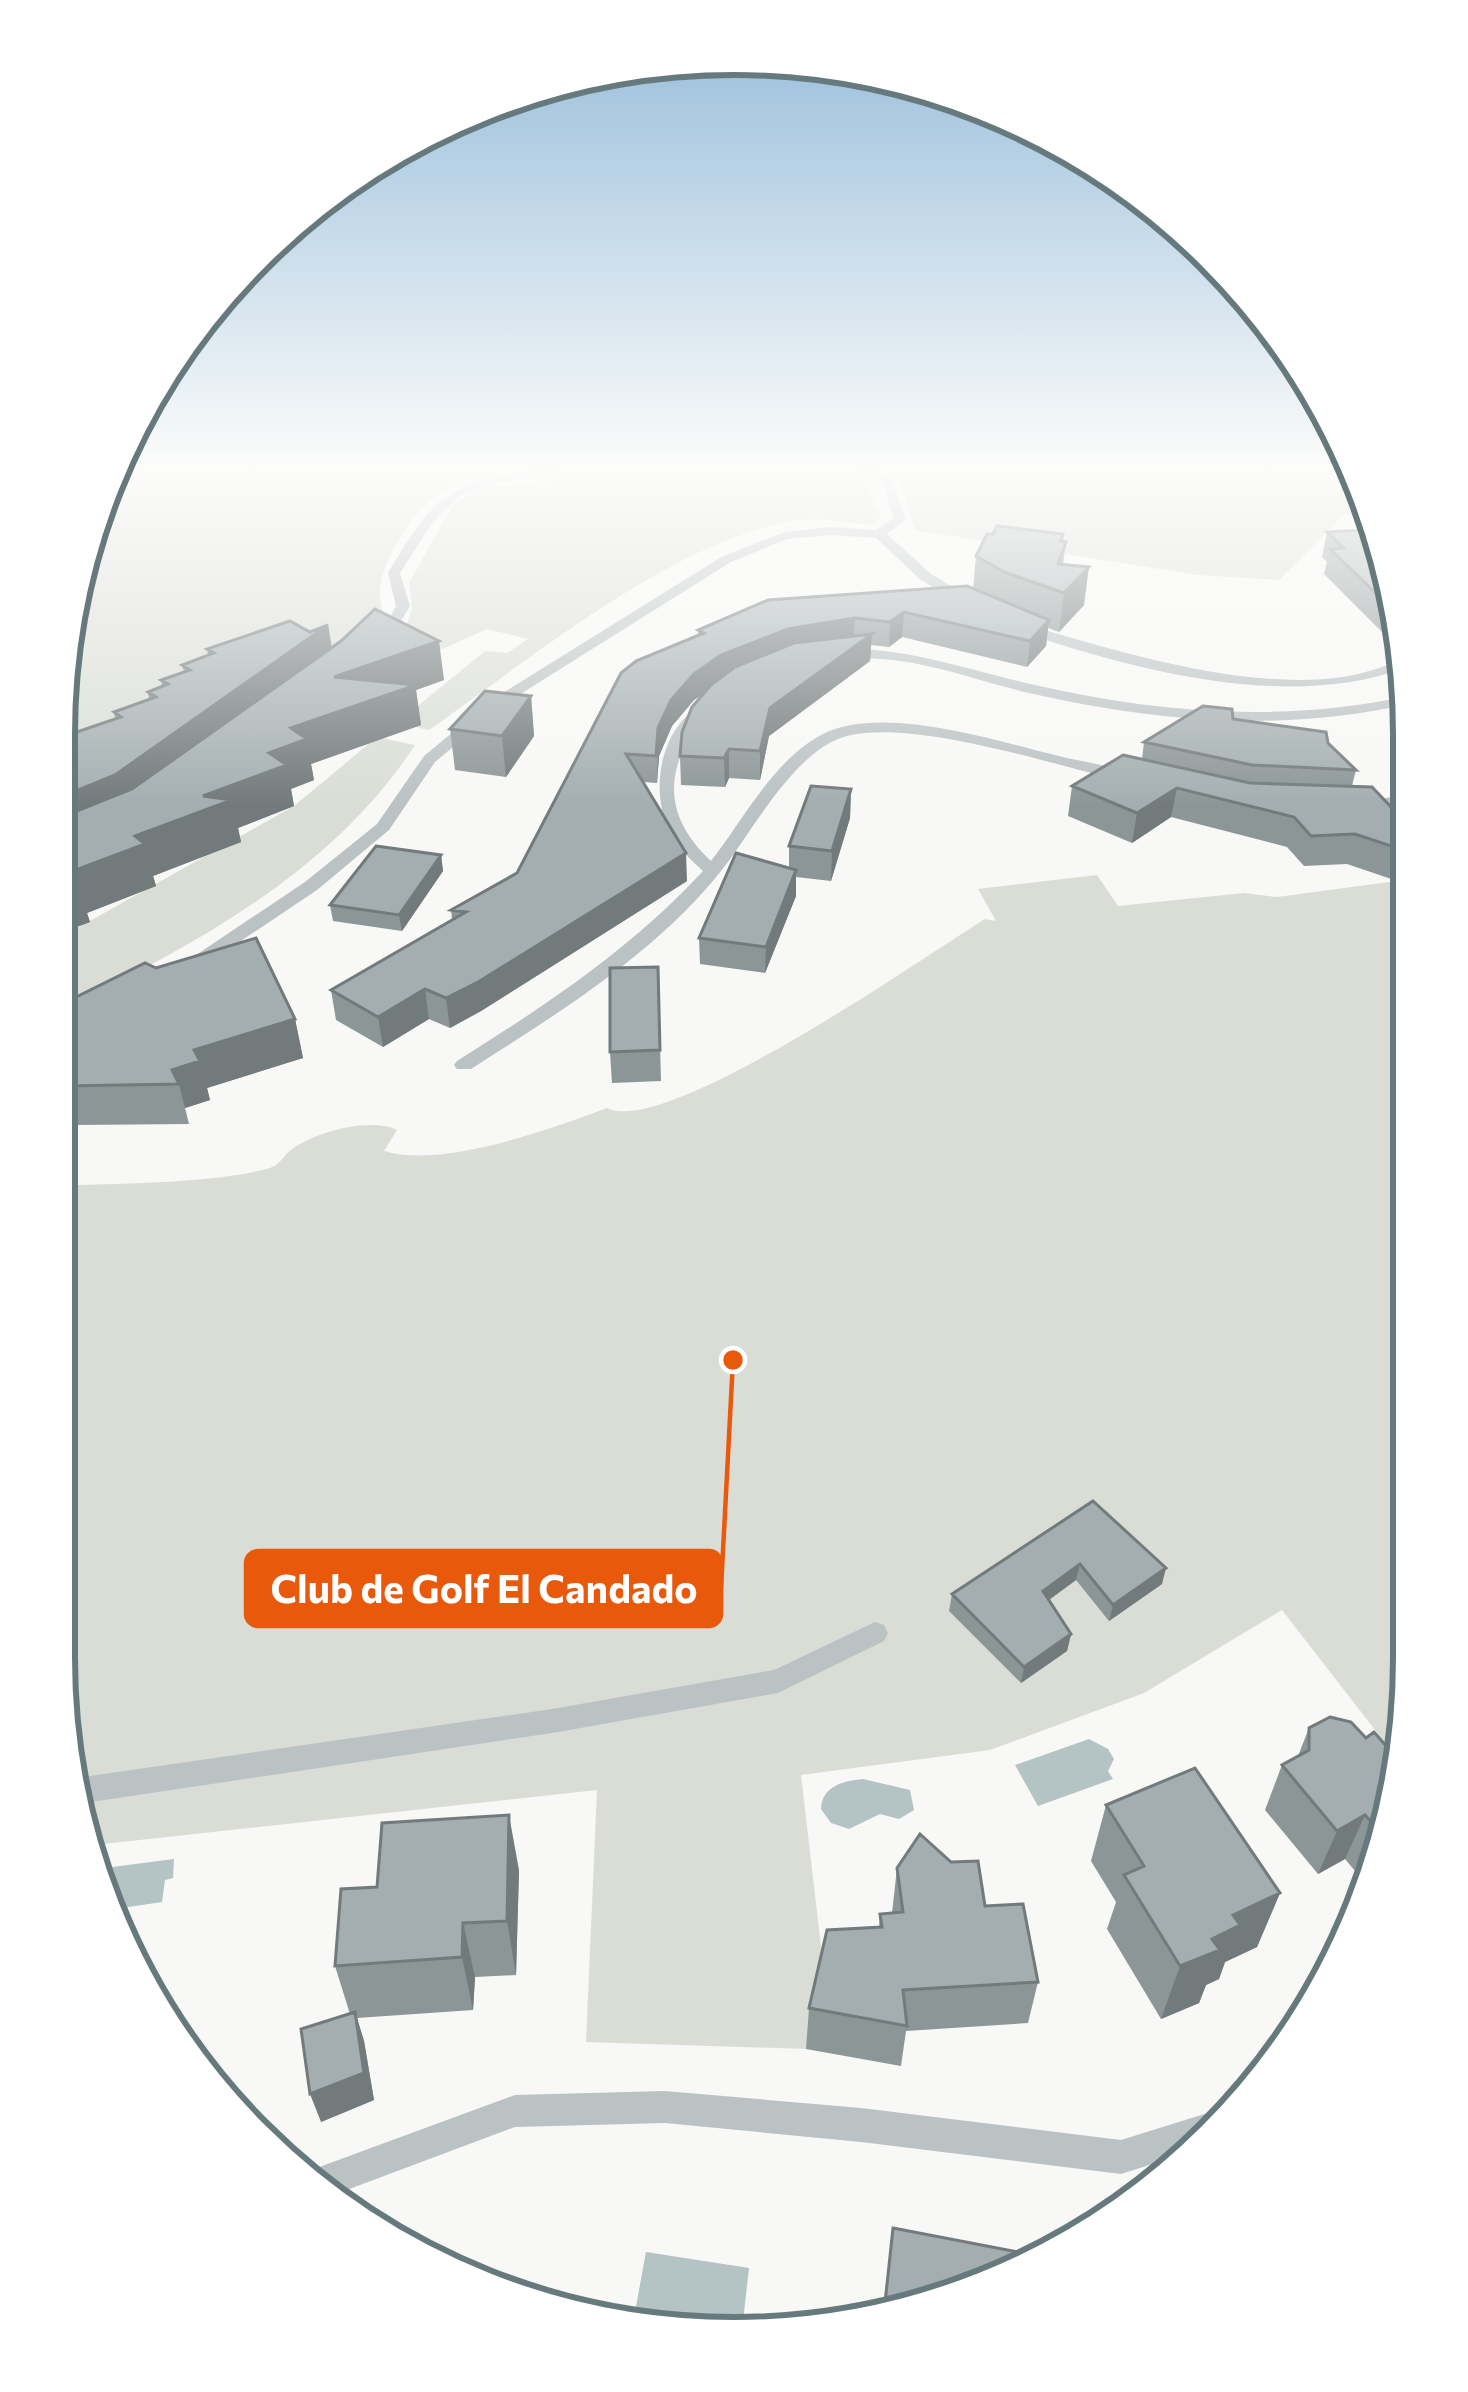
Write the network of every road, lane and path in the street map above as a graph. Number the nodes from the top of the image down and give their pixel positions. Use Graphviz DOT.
graph roads {
  1 [pos="397,583"];
  2 [pos="689,583"];
  3 [pos="936,583"];
  4 [pos="977,607"];
  5 [pos="1012,624"];
  6 [pos="354,653"];
  7 [pos="832,654"];
  8 [pos="1390,670"];
  9 [pos="725,691"];
  10 [pos="1392,705"];
  11 [pos="1131,778"];
  12 [pos="1393,801"];
  13 [pos="1334,808"];
  14 [pos="713,872"];
  15 [pos="176,973"];
  16 [pos="464,1065"];
  17 [pos="874,1633"];
  18 [pos="88,1789"];
  19 [pos="1187,2137"];
  20 [pos="331,2179"];
  1 -- 6 [label="street"];
  2 -- 15 [label="street"];
  3 -- 4 [label="street"];
  5 -- 8 [label="street"];
  7 -- 10 [label="street"];
  9 -- 14 [label="street"];
  11 -- 14 [label="street"];
  12 -- 13 [label="street"];
  14 -- 16 [label="street"];
  17 -- 18 [label="street"];
  19 -- 20 [label="street"];
}
